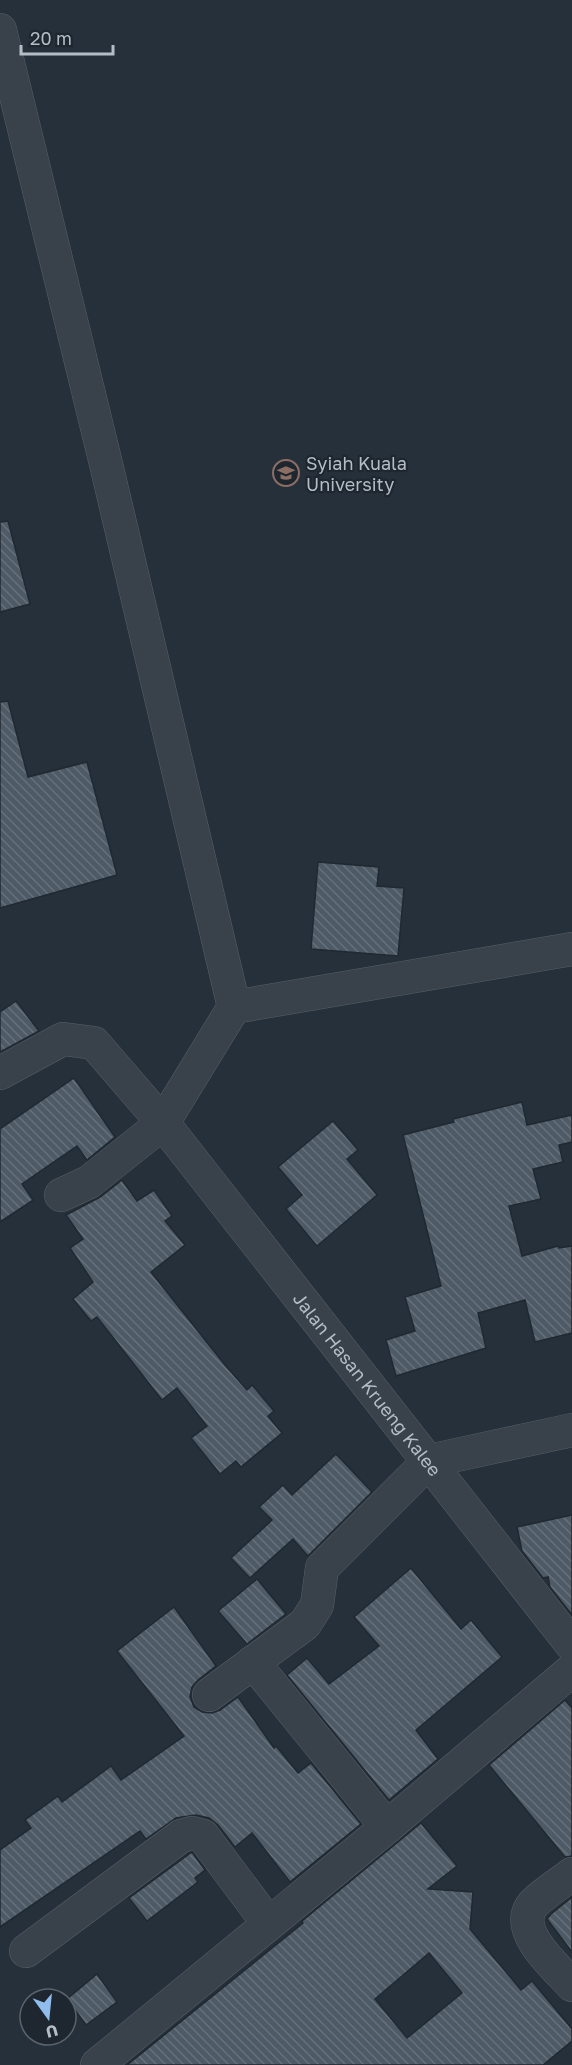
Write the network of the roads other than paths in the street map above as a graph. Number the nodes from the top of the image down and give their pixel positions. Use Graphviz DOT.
graph roads {
  1 [pos="0,30"];
  2 [pos="572,949"];
  3 [pos="234,1007"];
  4 [pos="0,1073"];
  5 [pos="163,1123"];
  6 [pos="61,1195"];
  7 [pos="572,1430"];
  8 [pos="429,1461"];
  9 [pos="572,1645"];
  10 [pos="253,1662"];
  11 [pos="572,1670"];
  12 [pos="209,1695"];
  13 [pos="387,1827"];
  14 [pos="572,1874"];
  15 [pos="268,1923"];
  16 [pos="26,1951"];
  17 [pos="572,1985"];
  18 [pos="97,2065"];
  1 -- 3 [label="street"];
  2 -- 3 [label="street"];
  3 -- 5 [label="street"];
  4 -- 5 [label="street, Jalan Hasan Krueng Kalee"];
  5 -- 6 [label="street"];
  5 -- 8 [label="street, Jalan Hasan Krueng Kalee"];
  7 -- 8 [label="street"];
  8 -- 9 [label="street, Jalan Hasan Krueng Kalee"];
  8 -- 10 [label="street"];
  10 -- 12 [label="street"];
  10 -- 13 [label="street"];
  11 -- 13 [label="street"];
  13 -- 15 [label="street"];
  14 -- 17 [label="street"];
  15 -- 16 [label="street"];
  15 -- 18 [label="street"];
}
